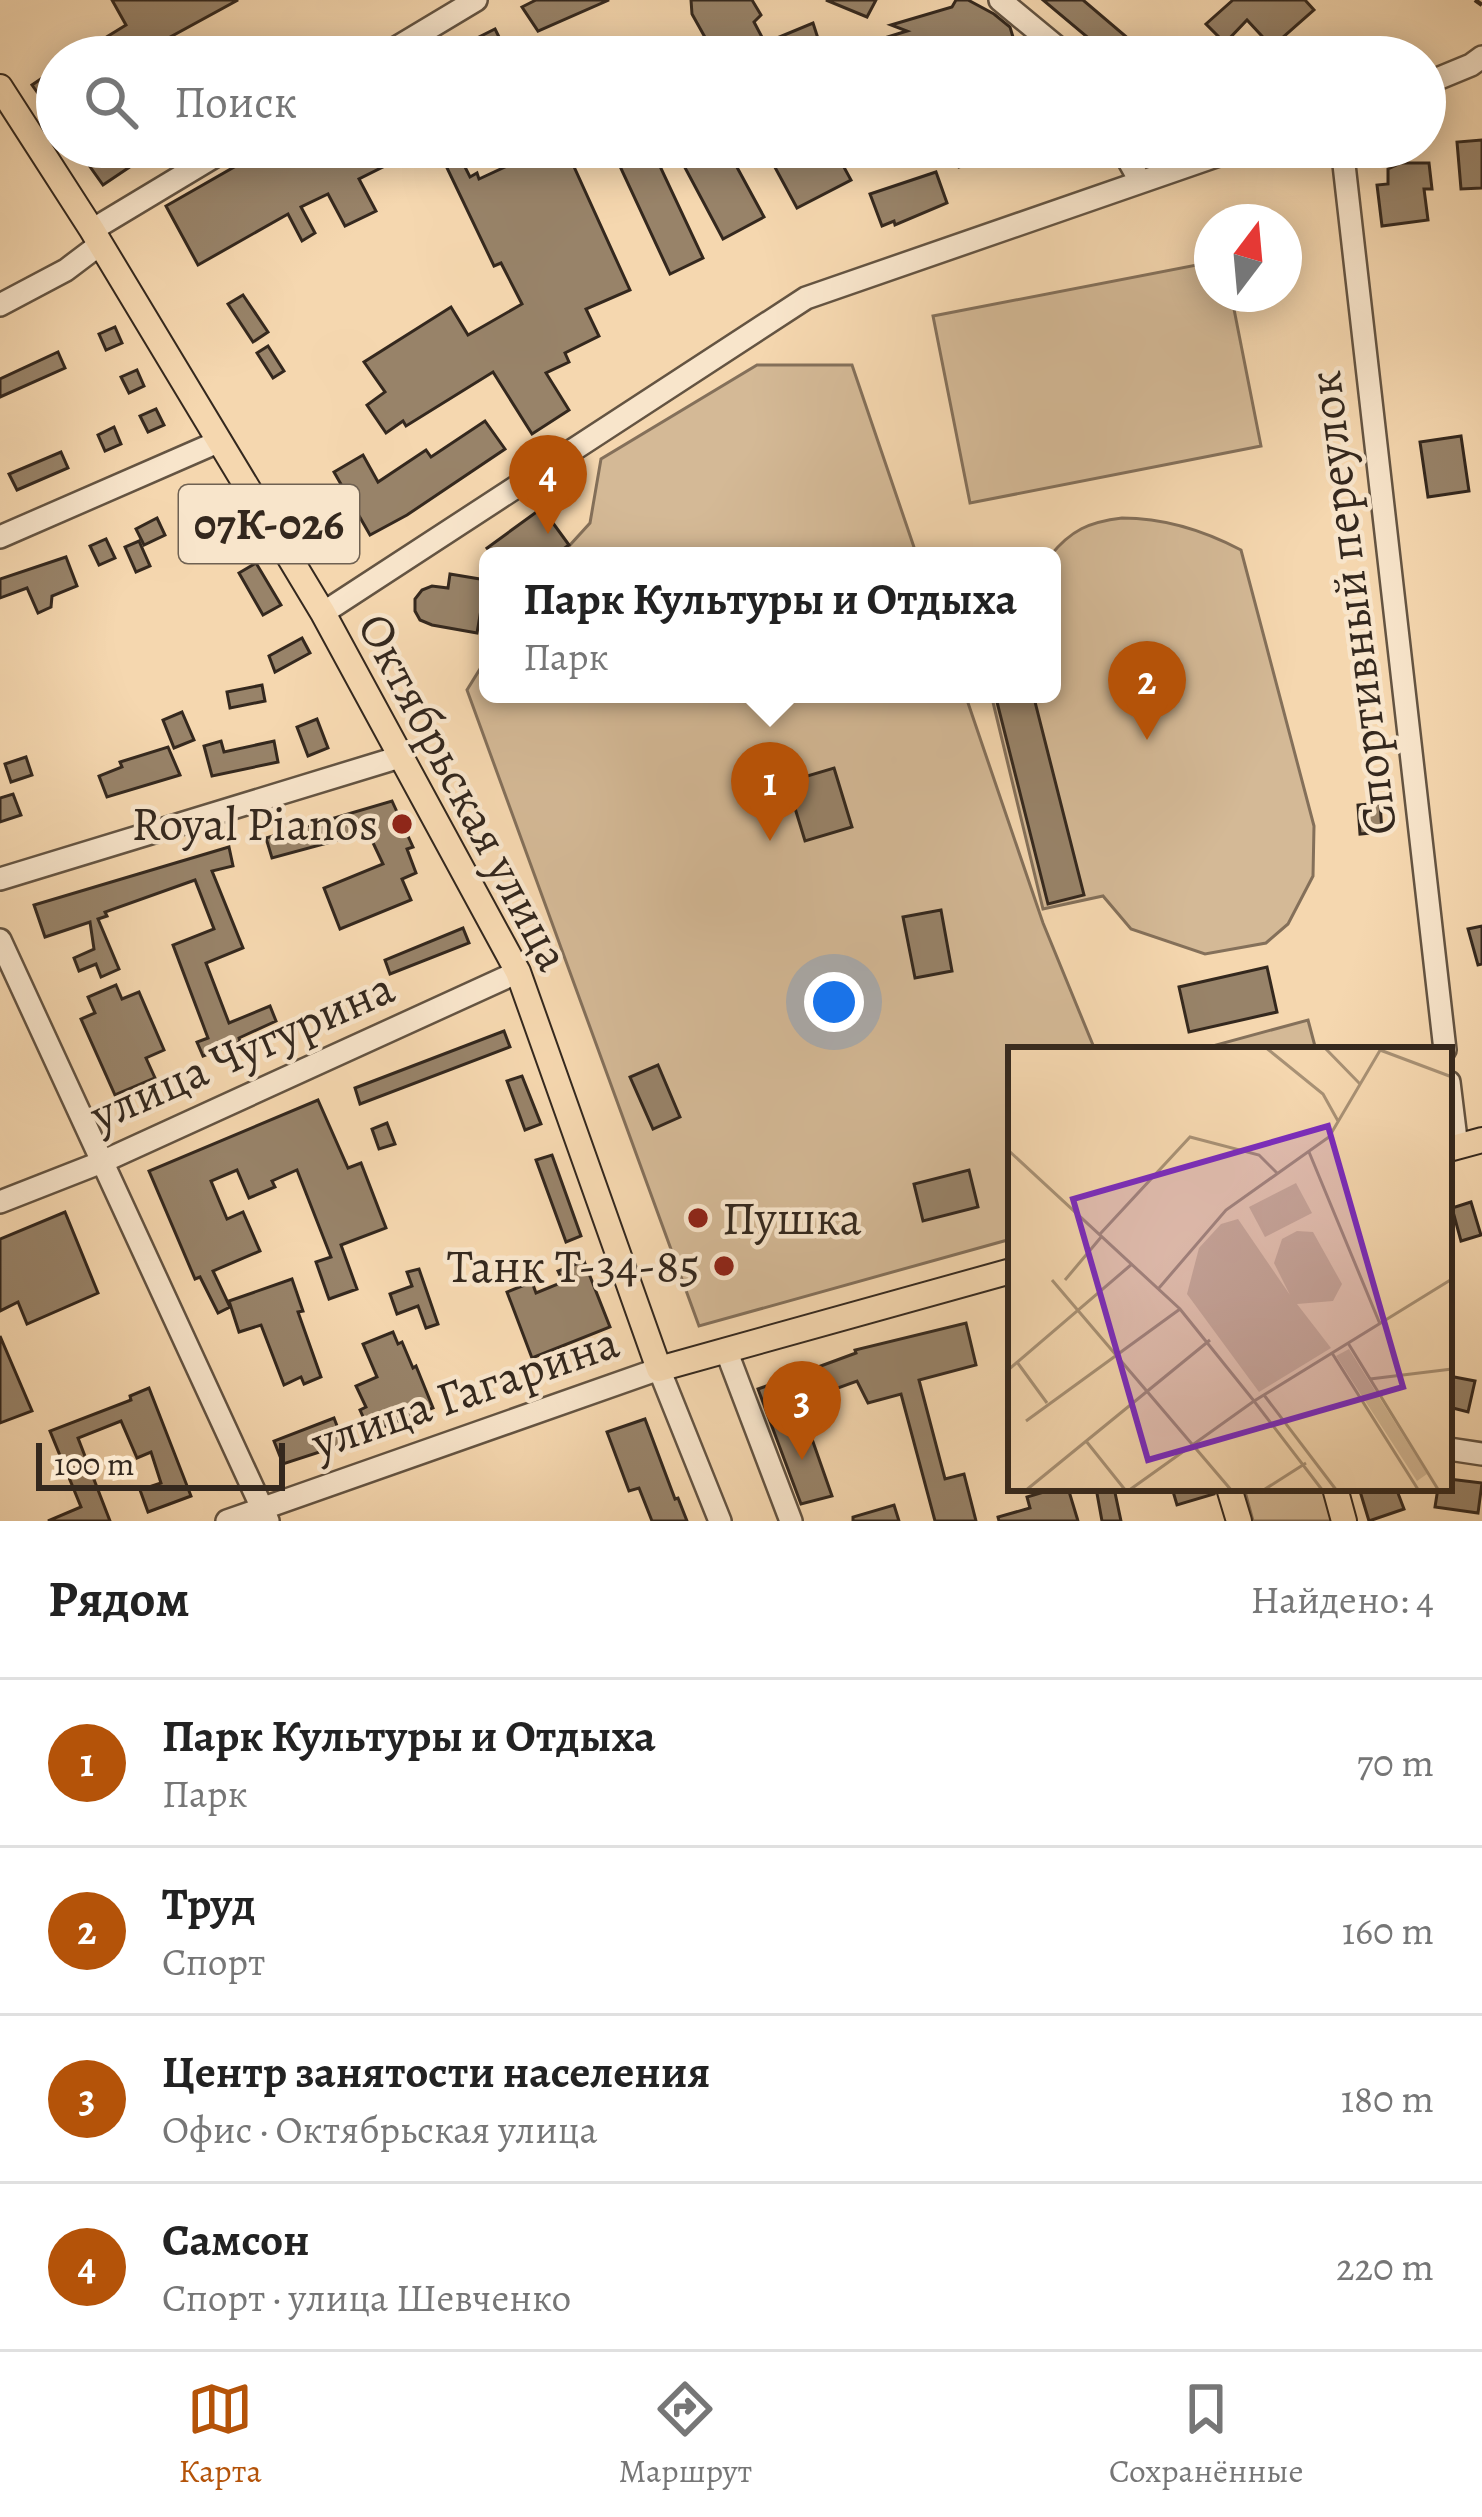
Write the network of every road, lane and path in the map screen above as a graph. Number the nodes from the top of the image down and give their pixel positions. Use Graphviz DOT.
graph roads {
  1 [pos="476,0"];
  2 [pos="1000,0"];
  3 [pos="416,36"];
  4 [pos="1044,36"];
  5 [pos="1482,57"];
  6 [pos="1446,75"];
  7 [pos="0,87"];
  8 [pos="36,144"];
  9 [pos="51,168"];
  10 [pos="198,168"];
  11 [pos="1132,168"];
  12 [pos="1181,168"];
  13 [pos="1344,168"];
  14 [pos="1140,182"];
  15 [pos="95,237"];
  16 [pos="0,304"];
  17 [pos="220,440"];
  18 [pos="0,537"];
  19 [pos="323,613"];
  20 [pos="403,756"];
  21 [pos="0,879"];
  22 [pos="0,940"];
  23 [pos="518,972"];
  24 [pos="1445,1047"];
  25 [pos="1482,1140"];
  26 [pos="1453,1148"];
  27 [pos="102,1162"];
  28 [pos="0,1202"];
  29 [pos="1008,1272"];
  30 [pos="726,1350"];
  31 [pos="659,1369"];
  32 [pos="1452,1449"];
  33 [pos="1482,1454"];
  34 [pos="1230,1491"];
  35 [pos="1336,1491"];
  36 [pos="266,1515"];
  37 [pos="227,1521"];
  38 [pos="720,1521"];
  39 [pos="791,1521"];
  40 [pos="1239,1521"];
  41 [pos="1345,1521"];
  1 -- 3 [label="street"];
  2 -- 4 [label="street"];
  5 -- 6 [label="street"];
  7 -- 8 [label="main road, Октябрьская улица / 07К-026"];
  9 -- 15 [label="main road, Октябрьская улица / 07К-026"];
  10 -- 15 [label="street"];
  11 -- 14 [label="street"];
  12 -- 14 [label="street"];
  13 -- 24 [label="street, Спортивный переулок"];
  14 -- 19 [label="street"];
  15 -- 16 [label="street"];
  15 -- 17 [label="main road, Октябрьская улица / 07К-026"];
  17 -- 18 [label="street"];
  17 -- 19 [label="main road, Октябрьская улица / 07К-026"];
  19 -- 20 [label="main road, Октябрьская улица / 07К-026"];
  20 -- 21 [label="street"];
  20 -- 23 [label="main road, Октябрьская улица / 07К-026"];
  22 -- 27 [label="street"];
  23 -- 27 [label="street, улица Чугурина"];
  23 -- 31 [label="main road, Октябрьская улица / 07К-026"];
  25 -- 26 [label="main road"];
  27 -- 28 [label="street, улица Чугурина"];
  27 -- 36 [label="street"];
  29 -- 30 [label="main road, улица Гагарина"];
  30 -- 31 [label="main road, улица Гагарина"];
  30 -- 39 [label="street"];
  31 -- 36 [label="street, улица Гагарина"];
  31 -- 38 [label="street, Октябрьская улица"];
  32 -- 33 [label="street"];
  34 -- 40 [label="main road"];
  35 -- 41 [label="main road"];
  36 -- 37 [label="street, улица Гагарина"];
}
